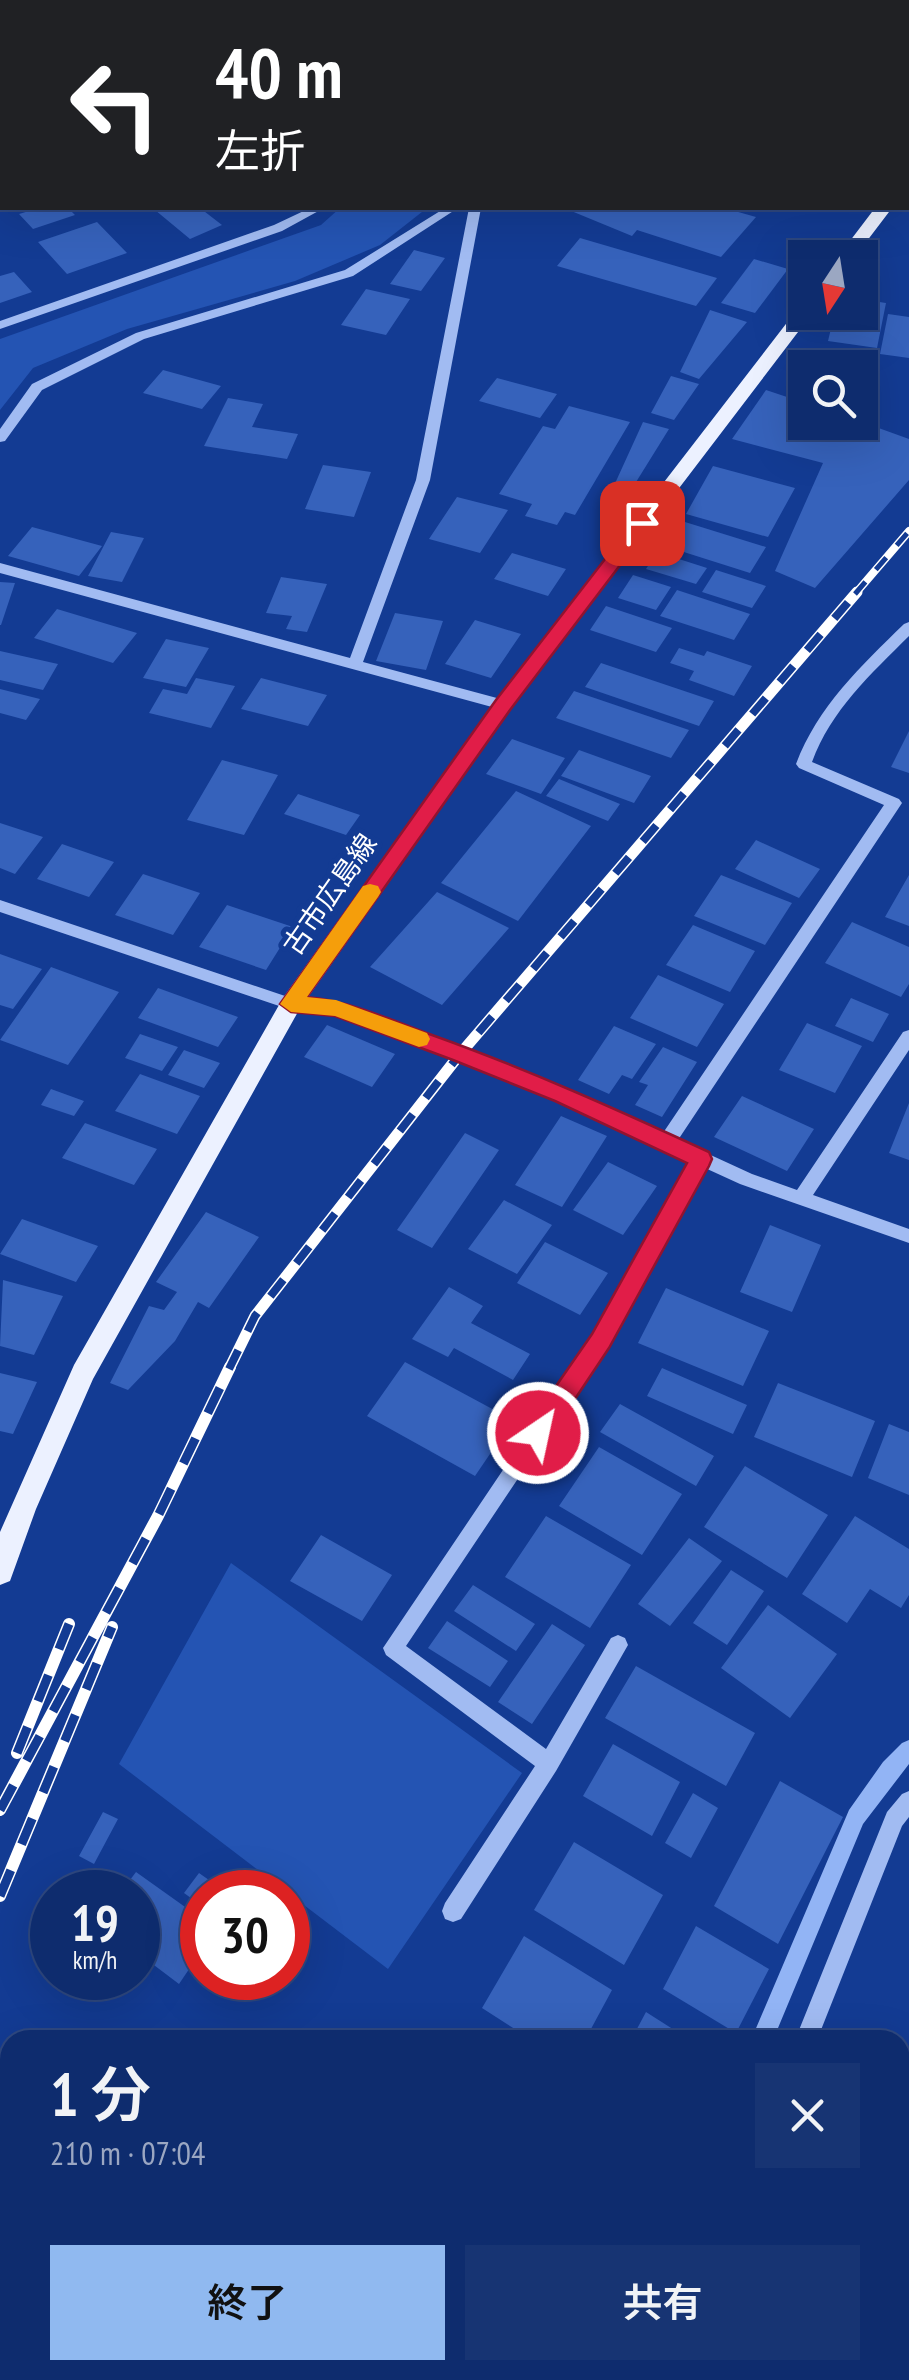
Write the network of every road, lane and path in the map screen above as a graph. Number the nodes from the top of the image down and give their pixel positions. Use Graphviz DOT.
graph roads {
  1 [pos="314,210"];
  2 [pos="450,210"];
  3 [pos="475,210"];
  4 [pos="882,210"];
  5 [pos="859,240"];
  6 [pos="0,325"];
  7 [pos="790,330"];
  8 [pos="0,438"];
  9 [pos="0,568"];
  10 [pos="909,627"];
  11 [pos="355,664"];
  12 [pos="503,705"];
  13 [pos="0,906"];
  14 [pos="291,1004"];
  15 [pos="909,1037"];
  16 [pos="666,1143"];
  17 [pos="701,1159"];
  18 [pos="801,1198"];
  19 [pos="909,1236"];
  20 [pos="0,1572"];
  21 [pos="618,1646"];
  22 [pos="548,1764"];
  23 [pos="909,1801"];
  24 [pos="453,1911"];
  25 [pos="810,2030"];
  1 -- 6 [label="street"];
  2 -- 8 [label="street"];
  3 -- 11 [label="street"];
  4 -- 5 [label="main road"];
  7 -- 12 [label="main road, 古市広島線"];
  9 -- 11 [label="street"];
  10 -- 16 [label="street"];
  11 -- 12 [label="street"];
  12 -- 14 [label="main road, 古市広島線"];
  13 -- 14 [label="street"];
  14 -- 16 [label="street"];
  14 -- 20 [label="main road, 古市広島線"];
  15 -- 18 [label="street"];
  16 -- 17 [label="street"];
  17 -- 18 [label="street"];
  17 -- 22 [label="street"];
  18 -- 19 [label="street"];
  21 -- 22 [label="street"];
  22 -- 24 [label="street"];
  23 -- 25 [label="street"];
}
